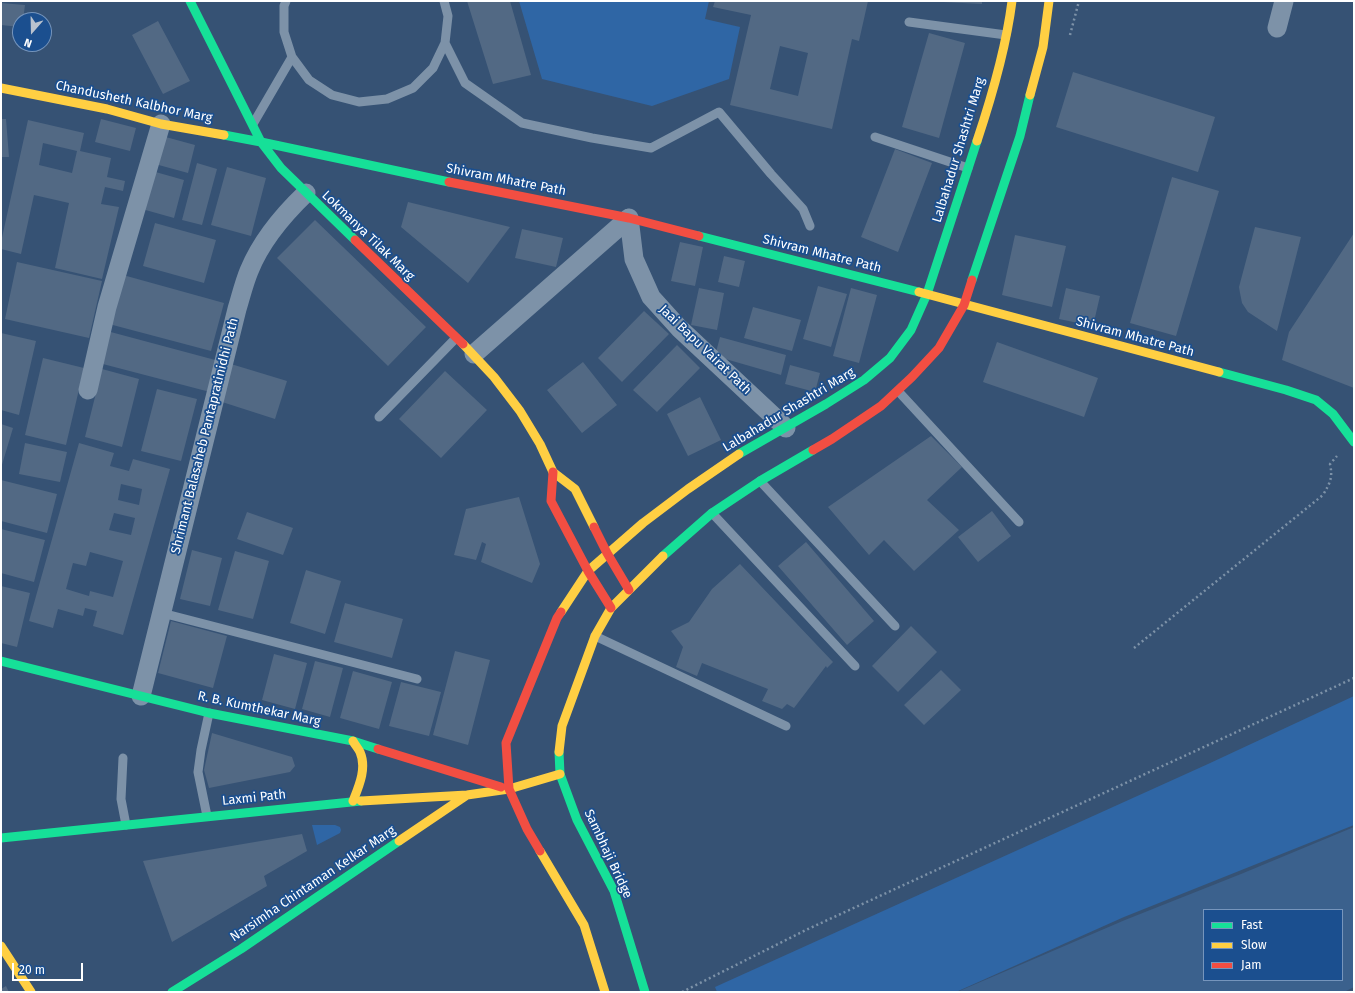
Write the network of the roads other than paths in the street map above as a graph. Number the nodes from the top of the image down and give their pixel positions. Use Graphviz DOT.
graph roads {
  1 [pos="190,1"];
  2 [pos="286,1"];
  3 [pos="444,1"];
  4 [pos="1012,1"];
  5 [pos="1049,1"];
  6 [pos="1284,1"];
  7 [pos="909,22"];
  8 [pos="1277,28"];
  9 [pos="1006,35"];
  10 [pos="445,43"];
  11 [pos="292,57"];
  12 [pos="1,88"];
  13 [pos="160,124"];
  14 [pos="253,125"];
  15 [pos="875,137"];
  16 [pos="261,142"];
  17 [pos="968,168"];
  18 [pos="306,193"];
  19 [pos="629,218"];
  20 [pos="810,226"];
  21 [pos="927,294"];
  22 [pos="964,305"];
  23 [pos="456,338"];
  24 [pos="474,354"];
  25 [pos="88,390"];
  26 [pos="898,391"];
  27 [pos="379,417"];
  28 [pos="786,428"];
  29 [pos="1354,442"];
  30 [pos="554,472"];
  31 [pos="760,481"];
  32 [pos="712,513"];
  33 [pos="1019,522"];
  34 [pos="607,553"];
  35 [pos="588,570"];
  36 [pos="629,590"];
  37 [pos="611,608"];
  38 [pos="162,613"];
  39 [pos="896,626"];
  40 [pos="595,636"];
  41 [pos="1,661"];
  42 [pos="855,666"];
  43 [pos="417,679"];
  44 [pos="141,696"];
  45 [pos="209,713"];
  46 [pos="786,726"];
  47 [pos="353,741"];
  48 [pos="124,758"];
  49 [pos="560,774"];
  50 [pos="509,790"];
  51 [pos="467,795"];
  52 [pos="353,800"];
  53 [pos="207,816"];
  54 [pos="126,825"];
  55 [pos="1,838"];
  56 [pos="1,946"];
  57 [pos="31,992"];
  58 [pos="172,992"];
  59 [pos="605,992"];
  60 [pos="645,992"];
  1 -- 14 [label="main road, Lokmanya Tilak Marg"];
  2 -- 11 [label="lane"];
  3 -- 10 [label="lane"];
  4 -- 9 [label="main road, Lalbahadur Shashtri Marg"];
  5 -- 22 [label="main road"];
  6 -- 8 [label="street"];
  7 -- 9 [label="lane"];
  9 -- 17 [label="main road, Lalbahadur Shashtri Marg"];
  10 -- 11 [label="lane"];
  10 -- 20 [label="lane"];
  11 -- 14 [label="lane"];
  12 -- 13 [label="main road, Chandusheth Kalbhor Marg"];
  13 -- 16 [label="main road, Chandusheth Kalbhor Marg"];
  13 -- 25 [label="street"];
  14 -- 16 [label="main road, Lokmanya Tilak Marg"];
  15 -- 17 [label="lane"];
  16 -- 18 [label="main road, Lokmanya Tilak Marg"];
  16 -- 19 [label="main road, Shivram Mhatre Path"];
  17 -- 21 [label="main road, Lalbahadur Shashtri Marg"];
  18 -- 23 [label="main road, Lokmanya Tilak Marg"];
  18 -- 38 [label="street, Shrimant Balasaheb Pantapratinidhi Path"];
  19 -- 21 [label="main road, Shivram Mhatre Path"];
  19 -- 24 [label="street"];
  19 -- 28 [label="street, Jaai Bapu Vairat Path"];
  21 -- 22 [label="main road, Shivram Mhatre Path"];
  21 -- 28 [label="main road, Lalbahadur Shashtri Marg"];
  22 -- 26 [label="main road"];
  22 -- 29 [label="main road, Shivram Mhatre Path"];
  23 -- 24 [label="main road, Lokmanya Tilak Marg"];
  23 -- 27 [label="lane"];
  24 -- 30 [label="main road, Lokmanya Tilak Marg"];
  26 -- 31 [label="main road"];
  26 -- 33 [label="lane"];
  28 -- 34 [label="main road, Lalbahadur Shashtri Marg"];
  30 -- 34 [label="main road, Lokmanya Tilak Marg"];
  30 -- 35 [label="main road"];
  31 -- 32 [label="main road"];
  31 -- 39 [label="lane"];
  32 -- 36 [label="main road"];
  32 -- 42 [label="lane"];
  34 -- 35 [label="main road, Lalbahadur Shashtri Marg"];
  34 -- 36 [label="main road, Lokmanya Tilak Marg"];
  35 -- 37 [label="main road"];
  35 -- 50 [label="main road, Lalbahadur Shashtri Marg"];
  36 -- 37 [label="main road"];
  37 -- 40 [label="main road"];
  38 -- 43 [label="lane"];
  38 -- 44 [label="street, Shrimant Balasaheb Pantapratinidhi Path"];
  40 -- 46 [label="lane"];
  40 -- 49 [label="main road"];
  41 -- 44 [label="main road, R. B. Kumthekar Marg"];
  44 -- 45 [label="main road, R. B. Kumthekar Marg"];
  45 -- 47 [label="main road, R. B. Kumthekar Marg"];
  45 -- 53 [label="lane"];
  47 -- 50 [label="main road, R. B. Kumthekar Marg"];
  47 -- 52 [label="main road"];
  48 -- 54 [label="lane"];
  49 -- 50 [label="main road, Laxmi Path"];
  49 -- 60 [label="main road, Sambhaji Bridge"];
  50 -- 51 [label="main road, Laxmi Path"];
  50 -- 59 [label="main road"];
  51 -- 52 [label="main road, Laxmi Path"];
  51 -- 58 [label="main road, Narsimha Chintaman Kelkar Marg"];
  52 -- 53 [label="main road, Laxmi Path"];
  53 -- 54 [label="main road, Laxmi Path"];
  54 -- 55 [label="main road, Laxmi Path"];
  56 -- 57 [label="main road"];
}
